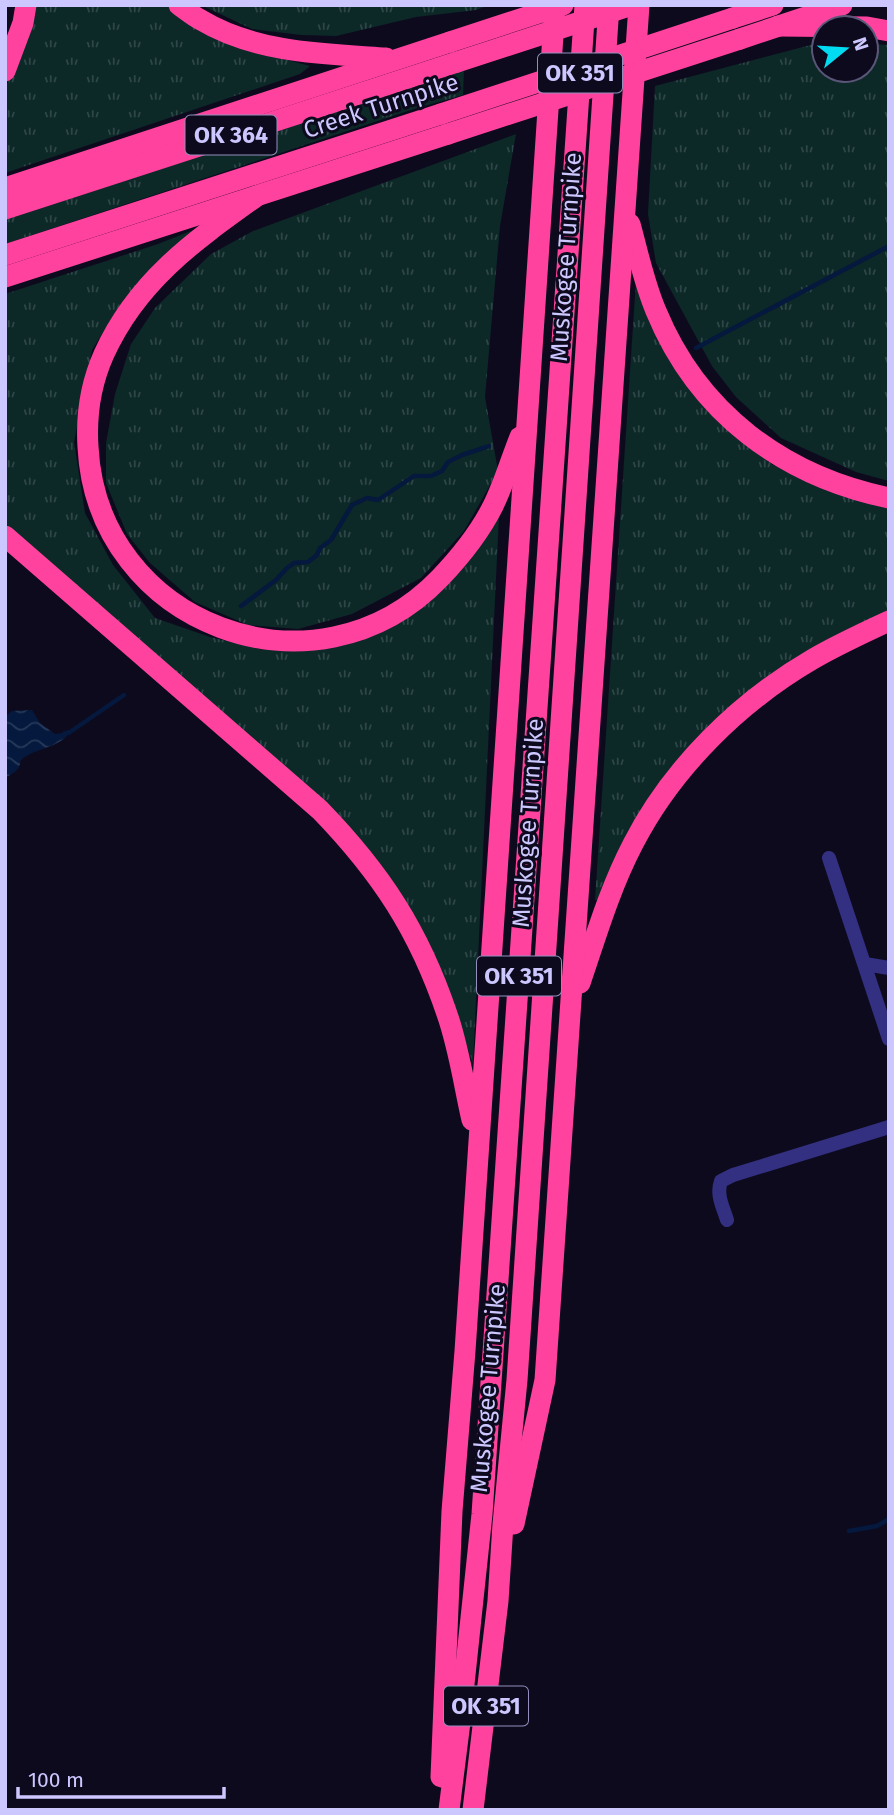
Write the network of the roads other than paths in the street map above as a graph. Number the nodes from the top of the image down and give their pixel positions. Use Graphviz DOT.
graph roads {
  1 [pos="26,5"];
  2 [pos="179,5"];
  3 [pos="555,5"];
  4 [pos="563,5"];
  5 [pos="585,5"];
  6 [pos="609,5"];
  7 [pos="632,5"];
  8 [pos="639,5"];
  9 [pos="842,5"];
  10 [pos="776,16"];
  11 [pos="889,31"];
  12 [pos="453,52"];
  13 [pos="399,59"];
  14 [pos="5,71"];
  15 [pos="444,124"];
  16 [pos="5,188"];
  17 [pos="257,196"];
  18 [pos="625,208"];
  19 [pos="5,209"];
  20 [pos="5,255"];
  21 [pos="5,277"];
  22 [pos="529,415"];
  23 [pos="889,498"];
  24 [pos="5,536"];
  25 [pos="889,621"];
  26 [pos="830,858"];
  27 [pos="865,964"];
  28 [pos="889,968"];
  29 [pos="570,1012"];
  30 [pos="889,1039"];
  31 [pos="889,1127"];
  32 [pos="478,1146"];
  33 [pos="727,1220"];
  34 [pos="498,1601"];
  35 [pos="439,1810"];
  36 [pos="449,1810"];
  37 [pos="473,1810"];
  1 -- 14 [label="highway"];
  2 -- 13 [label="highway"];
  3 -- 22 [label="highway"];
  4 -- 12 [label="highway, bridge"];
  5 -- 36 [label="highway, Muskogee Turnpike / OK 351"];
  6 -- 34 [label="highway, Muskogee Turnpike / OK 351"];
  7 -- 12 [label="highway, Creek Turnpike / OK 364, bridge"];
  8 -- 18 [label="highway"];
  9 -- 10 [label="highway, Creek Turnpike"];
  10 -- 11 [label="highway"];
  10 -- 15 [label="highway, Creek Turnpike / OK 364, bridge"];
  12 -- 13 [label="highway"];
  12 -- 19 [label="highway, Creek Turnpike / OK 364"];
  13 -- 16 [label="highway"];
  15 -- 17 [label="highway"];
  15 -- 20 [label="highway, Creek Turnpike / OK 364"];
  17 -- 21 [label="highway"];
  17 -- 22 [label="highway"];
  18 -- 23 [label="highway"];
  18 -- 29 [label="highway"];
  22 -- 32 [label="highway"];
  24 -- 32 [label="highway"];
  25 -- 29 [label="highway"];
  26 -- 27 [label="street"];
  27 -- 28 [label="street"];
  27 -- 30 [label="street"];
  29 -- 34 [label="highway"];
  31 -- 33 [label="street"];
  32 -- 35 [label="highway"];
  34 -- 37 [label="highway, Muskogee Turnpike / OK 351"];
}
